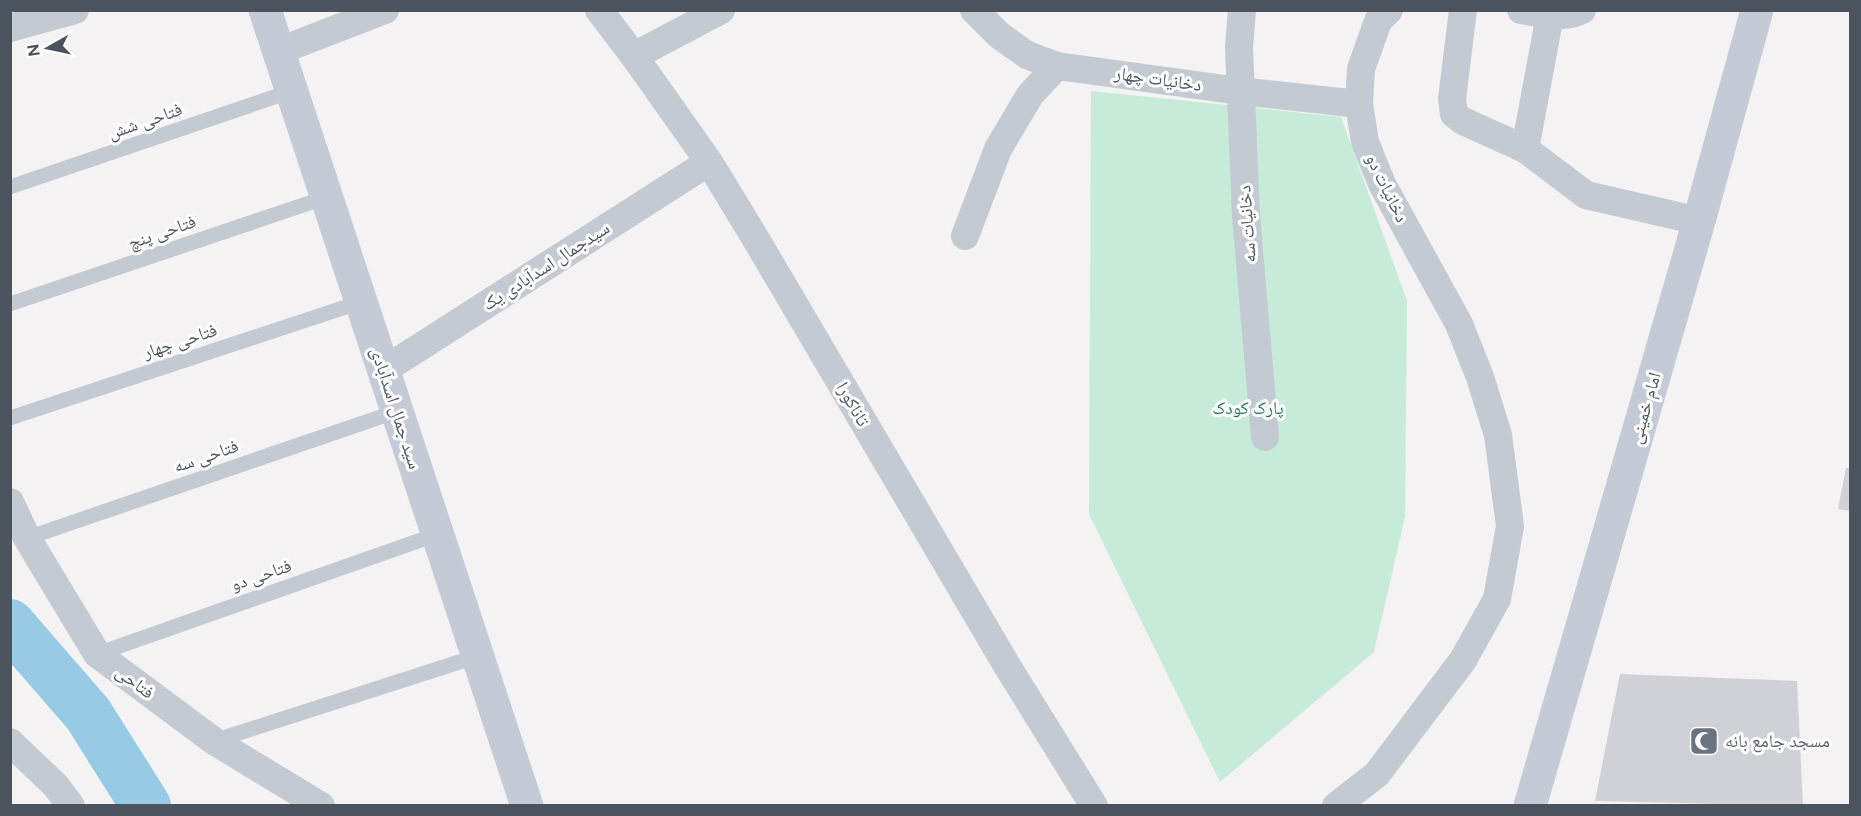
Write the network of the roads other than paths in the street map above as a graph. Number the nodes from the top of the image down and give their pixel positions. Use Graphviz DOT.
graph roads {
  1 [pos="75,10"];
  2 [pos="264,10"];
  3 [pos="385,10"];
  4 [pos="599,10"];
  5 [pos="721,10"];
  6 [pos="974,10"];
  7 [pos="1242,10"];
  8 [pos="1389,10"];
  9 [pos="1463,10"];
  10 [pos="1521,10"];
  11 [pos="1582,10"];
  12 [pos="1757,10"];
  13 [pos="1550,15"];
  14 [pos="10,28"];
  15 [pos="279,51"];
  16 [pos="634,57"];
  17 [pos="1058,66"];
  18 [pos="292,91"];
  19 [pos="1240,91"];
  20 [pos="1359,104"];
  21 [pos="1525,149"];
  22 [pos="708,162"];
  23 [pos="10,188"];
  24 [pos="327,197"];
  25 [pos="1699,221"];
  26 [pos="965,236"];
  27 [pos="361,302"];
  28 [pos="10,304"];
  29 [pos="384,369"];
  30 [pos="398,411"];
  31 [pos="10,418"];
  32 [pos="1265,437"];
  33 [pos="10,502"];
  34 [pos="438,534"];
  35 [pos="27,538"];
  36 [pos="97,654"];
  37 [pos="478,656"];
  38 [pos="214,741"];
  39 [pos="10,742"];
  40 [pos="71,806"];
  41 [pos="321,806"];
  42 [pos="528,806"];
  43 [pos="1094,806"];
  44 [pos="1336,806"];
  45 [pos="1530,806"];
  1 -- 14 [label="street"];
  2 -- 15 [label="main road, سید جمال اسدآبادی"];
  3 -- 15 [label="street"];
  4 -- 16 [label="street, تاناکورا"];
  5 -- 16 [label="street"];
  6 -- 17 [label="street, دخانیات چهار"];
  7 -- 19 [label="street, دخانیات سه"];
  8 -- 20 [label="street, دخانیات دو"];
  9 -- 21 [label="street"];
  10 -- 13 [label="street"];
  11 -- 13 [label="street"];
  12 -- 25 [label="main road, امام خمینی"];
  13 -- 21 [label="street"];
  15 -- 18 [label="main road, سید جمال اسدآبادی"];
  16 -- 22 [label="street, تاناکورا"];
  17 -- 19 [label="street, دخانیات چهار"];
  17 -- 26 [label="street"];
  18 -- 23 [label="lane, فتاحی شش"];
  18 -- 24 [label="main road, سید جمال اسدآبادی"];
  19 -- 20 [label="street, دخانیات چهار"];
  19 -- 32 [label="street, دخانیات سه"];
  20 -- 44 [label="street, دخانیات دو"];
  21 -- 25 [label="street"];
  22 -- 29 [label="street, سیدجمال اسدآبادی یک"];
  22 -- 43 [label="street, تاناکورا"];
  24 -- 27 [label="main road, سید جمال اسدآبادی"];
  24 -- 28 [label="lane, فتاحی پنچ"];
  25 -- 45 [label="main road, امام خمینی"];
  27 -- 29 [label="main road, سید جمال اسدآبادی"];
  27 -- 31 [label="lane, فتاحی چهار"];
  29 -- 30 [label="main road, سید جمال اسدآبادی"];
  30 -- 34 [label="main road, سید جمال اسدآبادی"];
  30 -- 35 [label="lane, فتاحی سه"];
  33 -- 35 [label="street, فتاحی"];
  34 -- 36 [label="lane, فتاحی دو"];
  34 -- 37 [label="main road, سید جمال اسدآبادی"];
  35 -- 36 [label="street, فتاحی"];
  36 -- 38 [label="street, فتاحی"];
  37 -- 38 [label="lane"];
  37 -- 42 [label="main road, سید جمال اسدآبادی"];
  38 -- 41 [label="street, فتاحی"];
  39 -- 40 [label="street"];
}
